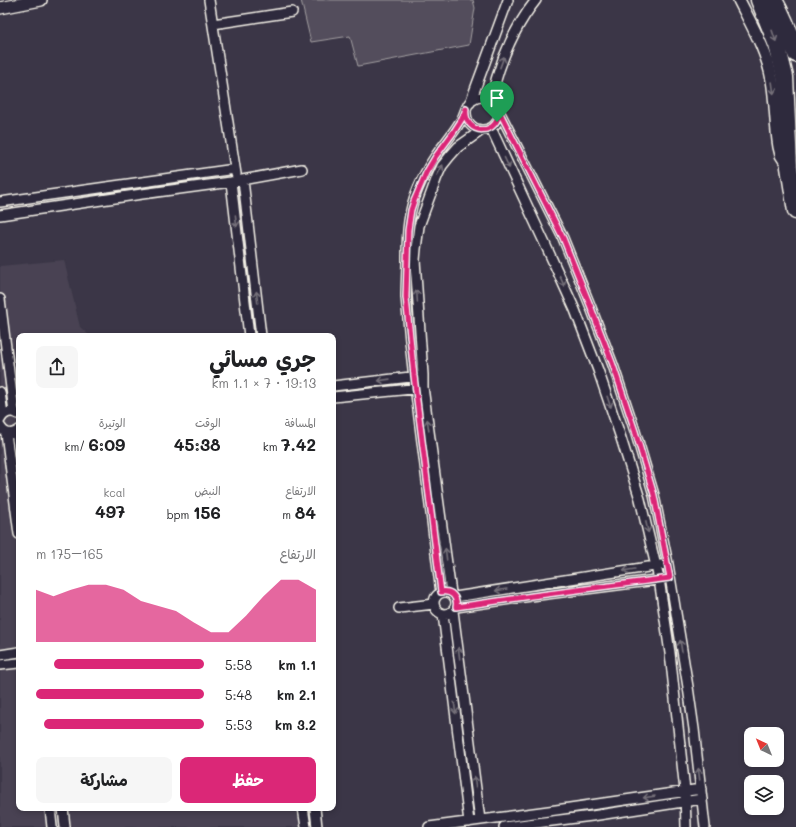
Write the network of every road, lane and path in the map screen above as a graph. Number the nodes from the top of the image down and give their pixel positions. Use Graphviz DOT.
graph roads {
  1 [pos="41,0"];
  2 [pos="209,0"];
  3 [pos="508,0"];
  4 [pos="536,0"];
  5 [pos="739,0"];
  6 [pos="759,0"];
  7 [pos="774,0"];
  8 [pos="0,8"];
  9 [pos="292,12"];
  10 [pos="213,24"];
  11 [pos="796,54"];
  12 [pos="491,99"];
  13 [pos="468,106"];
  14 [pos="498,109"];
  15 [pos="487,129"];
  16 [pos="796,149"];
  17 [pos="789,167"];
  18 [pos="235,169"];
  19 [pos="302,169"];
  20 [pos="237,181"];
  21 [pos="0,202"];
  22 [pos="796,211"];
  23 [pos="0,215"];
  24 [pos="555,242"];
  25 [pos="0,299"];
  26 [pos="249,333"];
  27 [pos="261,333"];
  28 [pos="418,376"];
  29 [pos="336,386"];
  30 [pos="419,388"];
  31 [pos="0,392"];
  32 [pos="336,397"];
  33 [pos="16,414"];
  34 [pos="2,417"];
  35 [pos="2,431"];
  36 [pos="16,432"];
  37 [pos="16,516"];
  38 [pos="668,564"];
  39 [pos="656,566"];
  40 [pos="670,578"];
  41 [pos="659,579"];
  42 [pos="441,592"];
  43 [pos="453,595"];
  44 [pos="434,604"];
  45 [pos="398,608"];
  46 [pos="454,609"];
  47 [pos="443,614"];
  48 [pos="16,652"];
  49 [pos="0,655"];
  50 [pos="16,662"];
  51 [pos="0,665"];
  52 [pos="701,789"];
  53 [pos="685,791"];
  54 [pos="702,799"];
  55 [pos="685,801"];
  56 [pos="50,811"];
  57 [pos="63,811"];
  58 [pos="303,811"];
  59 [pos="315,811"];
  60 [pos="480,820"];
  61 [pos="469,822"];
  62 [pos="52,827"];
  63 [pos="65,827"];
  64 [pos="306,827"];
  65 [pos="317,827"];
  66 [pos="430,827"];
  67 [pos="504,827"];
  68 [pos="686,827"];
  69 [pos="705,827"];
  1 -- 8 [label="street"];
  2 -- 10 [label="street"];
  3 -- 13 [label="street"];
  12 -- 4 [label="street, one-way"];
  5 -- 17 [label="street, one-way"];
  6 -- 17 [label="highway, one-way"];
  7 -- 11 [label="highway"];
  9 -- 10 [label="street"];
  10 -- 18 [label="street"];
  12 -- 13 [label="street"];
  12 -- 14 [label="street"];
  13 -- 15 [label="street"];
  13 -- 28 [label="street"];
  14 -- 15 [label="street"];
  14 -- 24 [label="street"];
  15 -- 24 [label="street, one-way"];
  28 -- 15 [label="street, one-way"];
  16 -- 17 [label="highway"];
  17 -- 22 [label="highway"];
  18 -- 20 [label="street"];
  18 -- 21 [label="street"];
  19 -- 20 [label="street"];
  20 -- 23 [label="street"];
  20 -- 26 [label="street, one-way"];
  27 -- 20 [label="street, one-way"];
  24 -- 38 [label="street"];
  24 -- 39 [label="street, one-way"];
  25 -- 33 [label="street"];
  28 -- 29 [label="street, one-way"];
  28 -- 30 [label="street"];
  30 -- 32 [label="street"];
  30 -- 42 [label="street"];
  43 -- 30 [label="street, one-way"];
  31 -- 34 [label="street"];
  33 -- 34 [label="street"];
  35 -- 36 [label="street"];
  35 -- 37 [label="street"];
  38 -- 39 [label="street"];
  38 -- 40 [label="street"];
  39 -- 41 [label="street"];
  39 -- 43 [label="street, one-way"];
  40 -- 41 [label="street"];
  52 -- 40 [label="street, one-way"];
  41 -- 46 [label="street"];
  41 -- 53 [label="street"];
  42 -- 43 [label="street"];
  42 -- 44 [label="street"];
  43 -- 46 [label="street"];
  44 -- 45 [label="street"];
  44 -- 47 [label="street"];
  46 -- 47 [label="street"];
  60 -- 46 [label="street, one-way"];
  47 -- 61 [label="street, one-way"];
  48 -- 49 [label="street"];
  50 -- 51 [label="street"];
  52 -- 53 [label="street"];
  52 -- 54 [label="street"];
  53 -- 55 [label="street"];
  53 -- 60 [label="street, one-way"];
  54 -- 55 [label="street"];
  54 -- 69 [label="street"];
  55 -- 67 [label="street"];
  55 -- 68 [label="street"];
  56 -- 62 [label="street"];
  57 -- 63 [label="street"];
  58 -- 64 [label="street"];
  59 -- 65 [label="street"];
  60 -- 61 [label="street"];
  61 -- 66 [label="street"];
}
